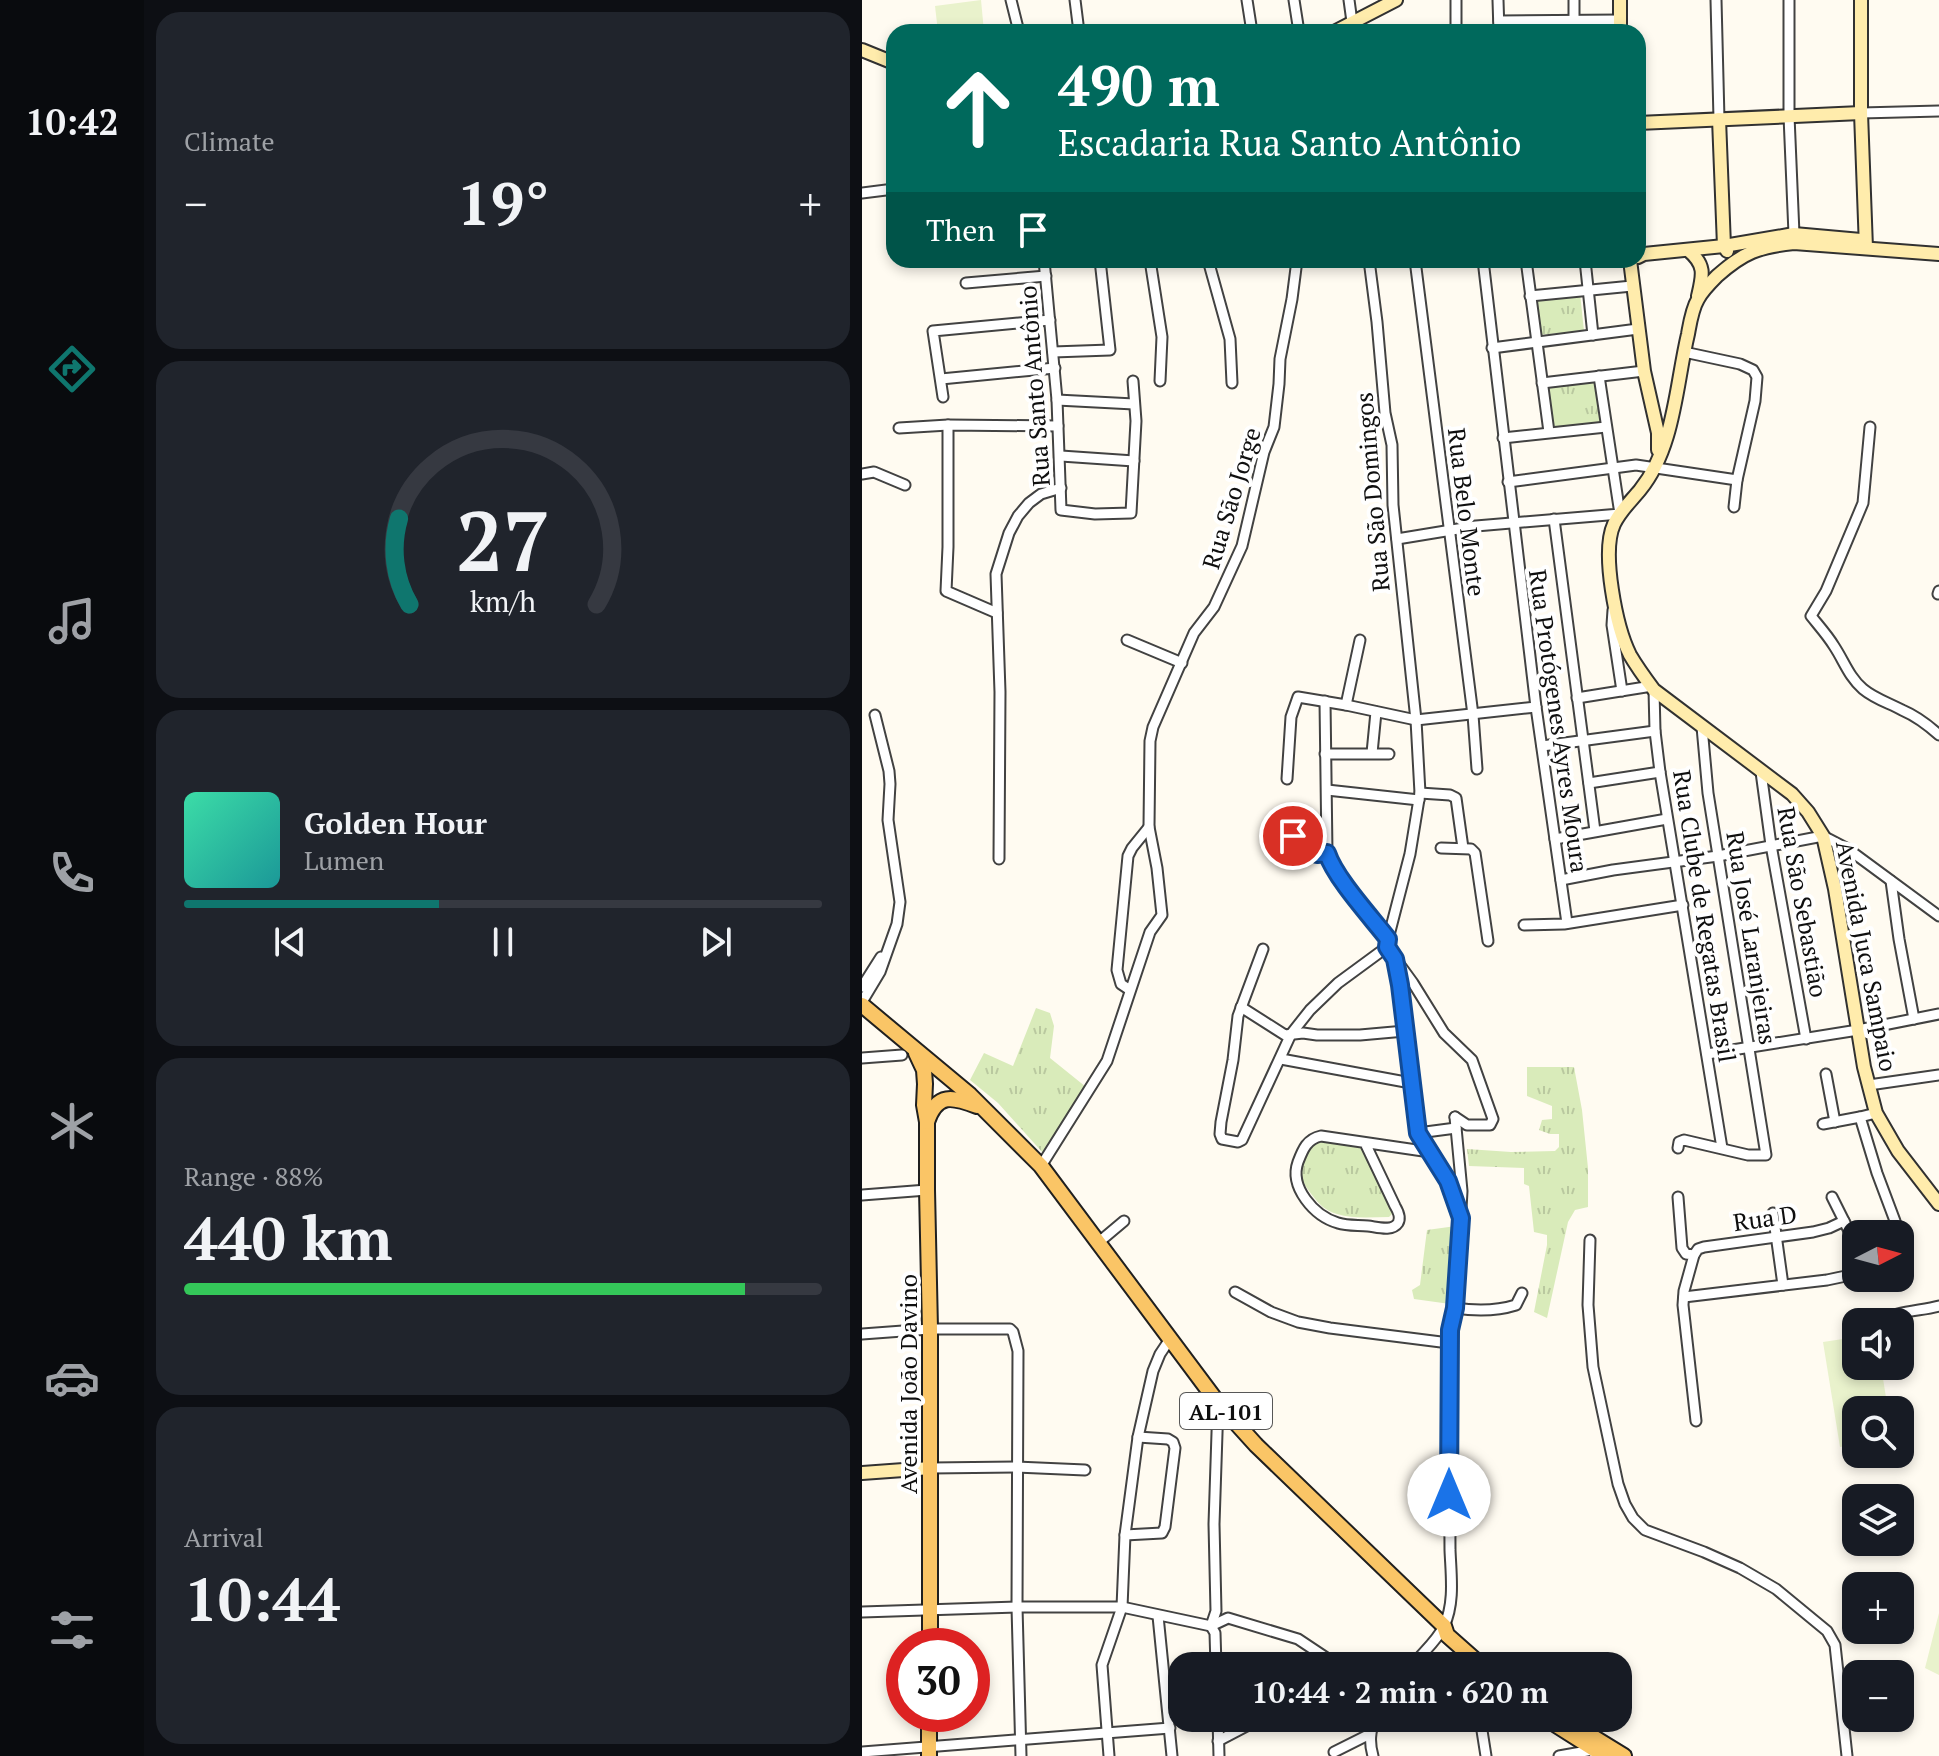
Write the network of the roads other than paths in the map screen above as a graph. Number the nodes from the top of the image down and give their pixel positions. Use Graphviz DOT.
graph roads {
  1 [pos="1011,0"];
  2 [pos="1075,0"];
  3 [pos="1247,0"];
  4 [pos="1294,0"];
  5 [pos="1349,0"];
  6 [pos="1396,0"];
  7 [pos="1456,0"];
  8 [pos="1498,0"];
  9 [pos="1574,0"];
  10 [pos="1620,0"];
  11 [pos="1716,0"];
  12 [pos="1789,0"];
  13 [pos="1861,0"];
  14 [pos="1574,21"];
  15 [pos="1352,22"];
  16 [pos="1017,24"];
  17 [pos="1078,24"];
  18 [pos="1251,24"];
  19 [pos="1298,24"];
  20 [pos="1349,24"];
  21 [pos="1456,24"];
  22 [pos="1499,24"];
  23 [pos="1536,24"];
  24 [pos="1602,24"];
  25 [pos="1620,24"];
  26 [pos="862,50"];
  27 [pos="886,60"];
  28 [pos="1939,111"];
  29 [pos="1861,113"];
  30 [pos="1789,116"];
  31 [pos="1719,119"];
  32 [pos="1646,123"];
  33 [pos="886,190"];
  34 [pos="862,193"];
  35 [pos="1794,234"];
  36 [pos="1866,244"];
  37 [pos="1724,246"];
  38 [pos="1688,250"];
  39 [pos="1939,253"];
  40 [pos="1646,254"];
  41 [pos="1737,258"];
  42 [pos="1045,268"];
  43 [pos="1101,268"];
  44 [pos="1151,268"];
  45 [pos="1210,268"];
  46 [pos="1296,268"];
  47 [pos="1370,268"];
  48 [pos="1416,268"];
  49 [pos="1484,268"];
  50 [pos="1527,268"];
  51 [pos="1586,268"];
  52 [pos="1631,268"];
  53 [pos="1046,276"];
  54 [pos="966,283"];
  55 [pos="1632,286"];
  56 [pos="1588,291"];
  57 [pos="1530,296"];
  58 [pos="1698,299"];
  59 [pos="1050,320"];
  60 [pos="1638,329"];
  61 [pos="1593,335"];
  62 [pos="1537,342"];
  63 [pos="1492,348"];
  64 [pos="1053,352"];
  65 [pos="1684,352"];
  66 [pos="1055,368"];
  67 [pos="1644,371"];
  68 [pos="1599,376"];
  69 [pos="941,379"];
  70 [pos="1133,381"];
  71 [pos="1160,381"];
  72 [pos="1232,383"];
  73 [pos="1542,383"];
  74 [pos="943,397"];
  75 [pos="1057,400"];
  76 [pos="1134,404"];
  77 [pos="1652,407"];
  78 [pos="1674,407"];
  79 [pos="948,425"];
  80 [pos="1058,426"];
  81 [pos="1606,427"];
  82 [pos="1870,427"];
  83 [pos="899,428"];
  84 [pos="1549,432"];
  85 [pos="1503,438"];
  86 [pos="1061,456"];
  87 [pos="1134,461"];
  88 [pos="1657,463"];
  89 [pos="1612,468"];
  90 [pos="862,474"];
  91 [pos="1737,480"];
  92 [pos="1508,482"];
  93 [pos="905,485"];
  94 [pos="1061,488"];
  95 [pos="1734,507"];
  96 [pos="1620,514"];
  97 [pos="1554,519"];
  98 [pos="1513,524"];
  99 [pos="1449,530"];
  100 [pos="1397,539"];
  101 [pos="1613,595"];
  102 [pos="997,613"];
  103 [pos="1127,640"];
  104 [pos="1360,640"];
  105 [pos="1182,663"];
  106 [pos="1653,688"];
  107 [pos="1622,691"];
  108 [pos="1577,698"];
  109 [pos="1325,701"];
  110 [pos="1346,705"];
  111 [pos="1536,707"];
  112 [pos="1376,712"];
  113 [pos="875,715"];
  114 [pos="1473,715"];
  115 [pos="1416,720"];
  116 [pos="1702,727"];
  117 [pos="1655,731"];
  118 [pos="1939,735"];
  119 [pos="1583,740"];
  120 [pos="1542,746"];
  121 [pos="1372,753"];
  122 [pos="1325,754"];
  123 [pos="1389,754"];
  124 [pos="1477,769"];
  125 [pos="1660,772"];
  126 [pos="1761,772"];
  127 [pos="1287,779"];
  128 [pos="1589,783"];
  129 [pos="1327,790"];
  130 [pos="1420,796"];
  131 [pos="1667,819"];
  132 [pos="1280,825"];
  133 [pos="1149,827"];
  134 [pos="1595,831"];
  135 [pos="1823,836"];
  136 [pos="1555,839"];
  137 [pos="1771,845"];
  138 [pos="1441,848"];
  139 [pos="1463,848"];
  140 [pos="1327,853"];
  141 [pos="1718,856"];
  142 [pos="999,859"];
  143 [pos="1675,861"];
  144 [pos="1561,880"];
  145 [pos="1891,881"];
  146 [pos="1683,905"];
  147 [pos="1939,916"];
  148 [pos="1567,923"];
  149 [pos="1524,925"];
  150 [pos="1488,941"];
  151 [pos="1388,943"];
  152 [pos="1263,949"];
  153 [pos="886,951"];
  154 [pos="1395,959"];
  155 [pos="862,987"];
  156 [pos="1130,990"];
  157 [pos="862,1004"];
  158 [pos="1241,1007"];
  159 [pos="1939,1014"];
  160 [pos="1914,1019"];
  161 [pos="1858,1030"];
  162 [pos="1405,1031"];
  163 [pos="1291,1034"];
  164 [pos="1806,1039"];
  165 [pos="1749,1048"];
  166 [pos="908,1052"];
  167 [pos="1707,1054"];
  168 [pos="862,1058"];
  169 [pos="1281,1059"];
  170 [pos="1826,1074"];
  171 [pos="1939,1075"];
  172 [pos="1411,1083"];
  173 [pos="1869,1085"];
  174 [pos="982,1108"];
  175 [pos="1876,1113"];
  176 [pos="1860,1117"];
  177 [pos="927,1122"];
  178 [pos="1456,1122"];
  179 [pos="1835,1122"];
  180 [pos="1823,1124"];
  181 [pos="1418,1133"];
  182 [pos="1365,1143"];
  183 [pos="1680,1144"];
  184 [pos="1722,1148"];
  185 [pos="1430,1152"];
  186 [pos="1041,1166"];
  187 [pos="927,1190"];
  188 [pos="862,1195"];
  189 [pos="1678,1197"];
  190 [pos="1832,1197"];
  191 [pos="1939,1204"];
  192 [pos="1773,1213"];
  193 [pos="1461,1218"];
  194 [pos="1844,1220"];
  195 [pos="1895,1220"];
  196 [pos="1124,1221"];
  197 [pos="1842,1222"];
  198 [pos="1777,1237"];
  199 [pos="1590,1240"];
  200 [pos="1099,1242"];
  201 [pos="1694,1255"];
  202 [pos="1842,1277"];
  203 [pos="1783,1285"];
  204 [pos="1235,1292"];
  205 [pos="1522,1293"];
  206 [pos="1684,1297"];
  207 [pos="1939,1306"];
  208 [pos="1455,1308"];
  209 [pos="1914,1312"];
  210 [pos="930,1329"];
  211 [pos="862,1334"];
  212 [pos="1170,1339"];
  213 [pos="1449,1343"];
  214 [pos="1218,1403"];
  215 [pos="1696,1421"];
  216 [pos="1138,1437"];
  217 [pos="1016,1467"];
  218 [pos="931,1468"];
  219 [pos="1085,1470"];
  220 [pos="862,1473"];
  221 [pos="1125,1535"];
  222 [pos="1017,1607"];
  223 [pos="1122,1607"];
  224 [pos="930,1608"];
  225 [pos="862,1612"];
  226 [pos="1158,1616"];
  227 [pos="1211,1626"];
  228 [pos="1444,1626"];
  229 [pos="930,1628"];
  230 [pos="1216,1652"];
  231 [pos="1318,1652"];
  232 [pos="1424,1652"];
  233 [pos="1464,1652"];
  234 [pos="1479,1652"];
  235 [pos="1168,1709"];
  236 [pos="1168,1728"];
  237 [pos="1108,1732"];
  238 [pos="1170,1732"];
  239 [pos="1218,1732"];
  240 [pos="1235,1732"];
  241 [pos="1482,1732"];
  242 [pos="1565,1732"];
  243 [pos="1585,1732"];
  244 [pos="1370,1734"];
  245 [pos="1020,1738"];
  246 [pos="1218,1741"];
  247 [pos="929,1751"];
  248 [pos="862,1752"];
  249 [pos="1334,1752"];
  250 [pos="1597,1754"];
  251 [pos="1021,1756"];
  252 [pos="1109,1756"];
  253 [pos="1172,1756"];
  254 [pos="1219,1756"];
  255 [pos="1373,1756"];
  256 [pos="1486,1756"];
  257 [pos="1559,1756"];
  258 [pos="1624,1756"];
  259 [pos="1847,1756"];
  1 -- 16 [label="street"];
  2 -- 17 [label="street"];
  3 -- 18 [label="street"];
  4 -- 19 [label="street"];
  5 -- 15 [label="street"];
  6 -- 15 [label="main road"];
  7 -- 21 [label="street"];
  8 -- 22 [label="street"];
  9 -- 14 [label="street"];
  10 -- 25 [label="main road"];
  11 -- 31 [label="street"];
  12 -- 30 [label="street"];
  13 -- 29 [label="main road"];
  14 -- 23 [label="street"];
  14 -- 24 [label="street"];
  15 -- 20 [label="main road"];
  26 -- 27 [label="main road"];
  28 -- 29 [label="street"];
  29 -- 30 [label="main road"];
  29 -- 36 [label="main road"];
  30 -- 31 [label="main road"];
  30 -- 35 [label="street"];
  31 -- 32 [label="main road"];
  31 -- 37 [label="main road"];
  33 -- 34 [label="street"];
  35 -- 36 [label="main road, Avenida Juca Sampaio"];
  35 -- 37 [label="main road, Avenida Juca Sampaio"];
  36 -- 39 [label="main road, Avenida Juca Sampaio"];
  36 -- 41 [label="main road, Avenida Juca Sampaio"];
  37 -- 38 [label="main road, Avenida Juca Sampaio"];
  37 -- 41 [label="main road"];
  38 -- 40 [label="main road, Avenida Juca Sampaio"];
  38 -- 58 [label="main road"];
  41 -- 58 [label="main road, Avenida Juca Sampaio"];
  42 -- 53 [label="street, Rua Santo Antônio"];
  43 -- 64 [label="street"];
  44 -- 71 [label="street"];
  45 -- 72 [label="street"];
  46 -- 105 [label="street, Rua São Jorge"];
  47 -- 100 [label="street, Rua São Domingos"];
  48 -- 99 [label="street, Rua Belo Monte"];
  49 -- 63 [label="street, Rua Protógenes Ayres Moura"];
  50 -- 57 [label="street"];
  51 -- 56 [label="street"];
  52 -- 55 [label="main road"];
  53 -- 54 [label="street"];
  53 -- 59 [label="street, Rua Santo Antônio"];
  55 -- 56 [label="street"];
  55 -- 60 [label="main road"];
  56 -- 57 [label="street"];
  56 -- 61 [label="street"];
  57 -- 62 [label="street"];
  58 -- 65 [label="main road, Avenida Juca Sampaio"];
  59 -- 64 [label="street, Rua Santo Antônio"];
  59 -- 69 [label="street"];
  60 -- 61 [label="street"];
  60 -- 67 [label="main road"];
  61 -- 62 [label="street"];
  62 -- 63 [label="street"];
  62 -- 73 [label="street"];
  63 -- 85 [label="street, Rua Protógenes Ayres Moura"];
  64 -- 66 [label="street, Rua Santo Antônio"];
  65 -- 78 [label="main road, Avenida Juca Sampaio"];
  65 -- 91 [label="street"];
  66 -- 69 [label="street"];
  66 -- 75 [label="street, Rua Santo Antônio"];
  67 -- 68 [label="street"];
  67 -- 77 [label="main road"];
  68 -- 73 [label="street"];
  68 -- 81 [label="street"];
  69 -- 74 [label="street"];
  70 -- 76 [label="street"];
  73 -- 84 [label="street"];
  75 -- 76 [label="street"];
  75 -- 80 [label="street, Rua Santo Antônio"];
  76 -- 87 [label="street"];
  77 -- 78 [label="main road"];
  77 -- 88 [label="main road"];
  78 -- 88 [label="main road, Avenida Juca Sampaio"];
  79 -- 80 [label="street"];
  79 -- 83 [label="street"];
  79 -- 102 [label="street"];
  80 -- 86 [label="street, Rua Santo Antônio"];
  81 -- 84 [label="street"];
  81 -- 89 [label="street"];
  82 -- 118 [label="street"];
  84 -- 85 [label="street"];
  85 -- 92 [label="street, Rua Protógenes Ayres Moura"];
  86 -- 87 [label="street"];
  86 -- 94 [label="street, Rua Santo Antônio"];
  87 -- 94 [label="street, Rua Santo Antônio"];
  88 -- 89 [label="street"];
  88 -- 91 [label="street"];
  88 -- 96 [label="main road, Avenida Juca Sampaio"];
  89 -- 92 [label="street"];
  89 -- 96 [label="street"];
  90 -- 93 [label="street"];
  91 -- 95 [label="street"];
  92 -- 98 [label="street, Rua Protógenes Ayres Moura"];
  94 -- 102 [label="street"];
  96 -- 97 [label="street"];
  96 -- 101 [label="main road, Avenida Juca Sampaio"];
  97 -- 98 [label="street"];
  97 -- 108 [label="street"];
  98 -- 99 [label="street"];
  98 -- 111 [label="street, Rua Protógenes Ayres Moura"];
  99 -- 100 [label="street"];
  99 -- 114 [label="street, Rua Belo Monte"];
  100 -- 115 [label="street, Rua São Domingos"];
  101 -- 106 [label="main road, Avenida Juca Sampaio"];
  101 -- 107 [label="street"];
  102 -- 142 [label="street"];
  103 -- 105 [label="street"];
  104 -- 110 [label="street"];
  105 -- 133 [label="street, Rua São Jorge"];
  106 -- 107 [label="street"];
  106 -- 116 [label="main road, Avenida Juca Sampaio"];
  106 -- 117 [label="street, Rua Clube de Regatas Brasil"];
  107 -- 108 [label="street"];
  108 -- 119 [label="street"];
  109 -- 110 [label="street"];
  109 -- 122 [label="street"];
  109 -- 127 [label="street"];
  110 -- 112 [label="street"];
  111 -- 114 [label="street"];
  111 -- 120 [label="street, Rua Protógenes Ayres Moura"];
  112 -- 115 [label="street"];
  112 -- 121 [label="street"];
  113 -- 153 [label="street"];
  114 -- 115 [label="street"];
  114 -- 124 [label="street, Rua Belo Monte"];
  115 -- 130 [label="street, Rua São Domingos"];
  116 -- 126 [label="main road, Avenida Juca Sampaio"];
  116 -- 141 [label="street, Rua José Laranjeiras"];
  117 -- 119 [label="street"];
  117 -- 125 [label="street, Rua Clube de Regatas Brasil"];
  119 -- 120 [label="street"];
  119 -- 128 [label="street"];
  120 -- 136 [label="street, Rua Protógenes Ayres Moura"];
  121 -- 122 [label="street"];
  121 -- 123 [label="street"];
  122 -- 129 [label="street"];
  125 -- 128 [label="street"];
  125 -- 131 [label="street, Rua Clube de Regatas Brasil"];
  126 -- 135 [label="main road, Avenida Juca Sampaio"];
  126 -- 137 [label="street, Rua São Sebastião"];
  128 -- 134 [label="street"];
  129 -- 130 [label="street"];
  129 -- 140 [label="street"];
  130 -- 139 [label="street"];
  130 -- 151 [label="street, Rua São Domingos"];
  131 -- 134 [label="street"];
  131 -- 143 [label="street, Rua Clube de Regatas Brasil"];
  132 -- 140 [label="street"];
  133 -- 156 [label="street, Rua São Jorge"];
  133 -- 156 [label="street"];
  134 -- 136 [label="street"];
  135 -- 137 [label="street"];
  135 -- 145 [label="street"];
  135 -- 161 [label="main road, Avenida Juca Sampaio"];
  136 -- 144 [label="street, Rua Protógenes Ayres Moura"];
  137 -- 141 [label="street"];
  137 -- 164 [label="street, Rua São Sebastião"];
  138 -- 139 [label="street"];
  139 -- 150 [label="street"];
  140 -- 151 [label="street"];
  141 -- 143 [label="street"];
  141 -- 165 [label="street, Rua José Laranjeiras"];
  143 -- 144 [label="street"];
  143 -- 146 [label="street, Rua Clube de Regatas Brasil"];
  144 -- 148 [label="street, Rua Protógenes Ayres Moura"];
  145 -- 147 [label="street"];
  145 -- 160 [label="street"];
  146 -- 148 [label="street"];
  146 -- 167 [label="street, Rua Clube de Regatas Brasil"];
  148 -- 149 [label="street"];
  151 -- 154 [label="street"];
  151 -- 163 [label="street"];
  152 -- 158 [label="street"];
  153 -- 155 [label="street"];
  153 -- 157 [label="street"];
  154 -- 162 [label="street"];
  154 -- 178 [label="street"];
  156 -- 186 [label="street, Rua São Jorge"];
  157 -- 166 [label="main road"];
  158 -- 163 [label="street"];
  158 -- 169 [label="street"];
  159 -- 160 [label="street"];
  160 -- 161 [label="street"];
  161 -- 164 [label="street"];
  161 -- 173 [label="main road, Avenida Juca Sampaio"];
  162 -- 163 [label="street"];
  162 -- 172 [label="street"];
  163 -- 169 [label="street"];
  164 -- 165 [label="street"];
  165 -- 167 [label="street"];
  165 -- 184 [label="street, Rua José Laranjeiras"];
  166 -- 168 [label="street"];
  166 -- 174 [label="main road"];
  166 -- 177 [label="main road, Avenida João Davino"];
  167 -- 184 [label="street, Rua Clube de Regatas Brasil"];
  169 -- 172 [label="street"];
  170 -- 179 [label="street"];
  171 -- 173 [label="street"];
  172 -- 181 [label="street"];
  173 -- 175 [label="main road, Avenida Juca Sampaio"];
  174 -- 177 [label="main road"];
  174 -- 186 [label="main road, AL-101"];
  175 -- 176 [label="street"];
  175 -- 191 [label="main road, Avenida Juca Sampaio"];
  176 -- 179 [label="street"];
  176 -- 195 [label="street"];
  177 -- 187 [label="main road, Avenida João Davino"];
  178 -- 181 [label="street"];
  178 -- 193 [label="street"];
  179 -- 180 [label="street"];
  181 -- 185 [label="street"];
  182 -- 182 [label="street"];
  182 -- 185 [label="street"];
  183 -- 184 [label="street"];
  185 -- 193 [label="street"];
  186 -- 200 [label="main road, AL-101"];
  187 -- 188 [label="street"];
  187 -- 210 [label="main road, Avenida João Davino"];
  189 -- 201 [label="street"];
  190 -- 194 [label="street"];
  192 -- 198 [label="street"];
  193 -- 208 [label="street"];
  196 -- 200 [label="street"];
  197 -- 198 [label="street, Rua D"];
  198 -- 201 [label="street, Rua D"];
  198 -- 203 [label="street"];
  199 -- 259 [label="street"];
  200 -- 212 [label="main road, AL-101"];
  201 -- 206 [label="street"];
  202 -- 203 [label="street"];
  203 -- 206 [label="street"];
  204 -- 213 [label="street"];
  205 -- 208 [label="street"];
  206 -- 215 [label="street"];
  207 -- 209 [label="street"];
  208 -- 213 [label="street"];
  210 -- 211 [label="street"];
  210 -- 217 [label="street"];
  210 -- 218 [label="main road, Avenida João Davino"];
  212 -- 214 [label="main road, AL-101"];
  212 -- 216 [label="street"];
  213 -- 228 [label="street"];
  214 -- 227 [label="street"];
  214 -- 228 [label="main road, AL-101"];
  216 -- 221 [label="street"];
  216 -- 221 [label="street"];
  217 -- 218 [label="street"];
  217 -- 219 [label="street"];
  217 -- 222 [label="street"];
  218 -- 220 [label="main road"];
  218 -- 224 [label="main road, Avenida João Davino"];
  221 -- 223 [label="street"];
  222 -- 223 [label="street"];
  222 -- 224 [label="street"];
  222 -- 245 [label="street"];
  223 -- 226 [label="street"];
  223 -- 237 [label="street"];
  224 -- 225 [label="street"];
  224 -- 229 [label="main road, Avenida João Davino"];
  226 -- 227 [label="street"];
  226 -- 235 [label="street"];
  227 -- 230 [label="street"];
  227 -- 231 [label="street"];
  228 -- 232 [label="street"];
  228 -- 233 [label="main road, AL-101"];
  228 -- 234 [label="main road, AL-101"];
  236 -- 237 [label="street"];
  237 -- 245 [label="street"];
  237 -- 252 [label="street"];
  238 -- 253 [label="street"];
  239 -- 246 [label="street"];
  240 -- 246 [label="street"];
  241 -- 256 [label="street"];
  242 -- 250 [label="main road"];
  243 -- 258 [label="main road"];
  244 -- 249 [label="street"];
  244 -- 255 [label="street"];
  245 -- 247 [label="street"];
  245 -- 251 [label="street"];
  246 -- 254 [label="street"];
  247 -- 248 [label="street"];
  250 -- 257 [label="street"];
}
